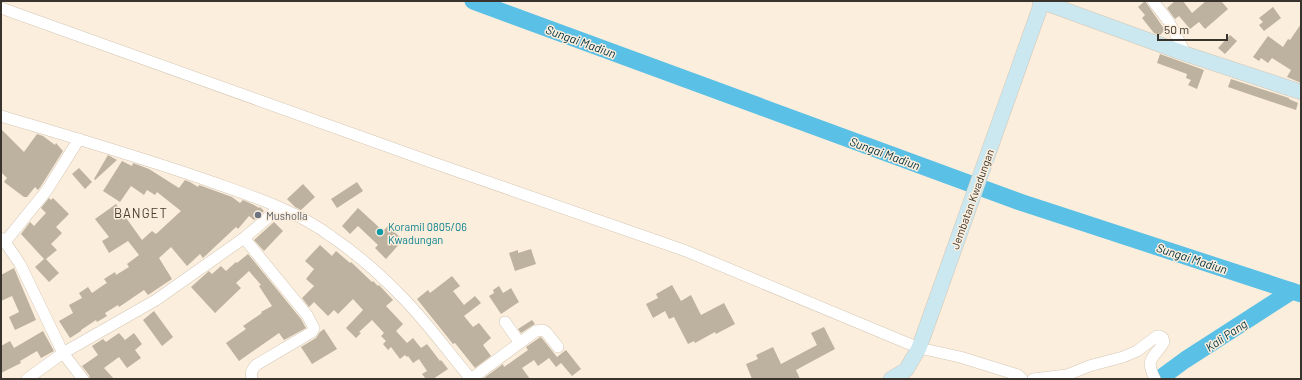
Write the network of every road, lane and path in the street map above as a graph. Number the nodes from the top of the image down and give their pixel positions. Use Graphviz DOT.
graph roads {
  1 [pos="1041,1"];
  2 [pos="1158,3"];
  3 [pos="1,8"];
  4 [pos="1186,54"];
  5 [pos="1301,92"];
  6 [pos="1,116"];
  7 [pos="79,139"];
  8 [pos="279,208"];
  9 [pos="244,238"];
  10 [pos="3,240"];
  11 [pos="505,322"];
  12 [pos="520,343"];
  13 [pos="558,347"];
  14 [pos="919,348"];
  15 [pos="63,353"];
  16 [pos="27,379"];
  17 [pos="83,379"];
  18 [pos="252,379"];
  19 [pos="471,379"];
  20 [pos="891,379"];
  21 [pos="1022,379"];
  22 [pos="1033,379"];
  23 [pos="1155,379"];
  1 -- 4 [label="main road"];
  1 -- 14 [label="main road, Jembatan Kwadungan"];
  2 -- 4 [label="street"];
  3 -- 14 [label="street"];
  4 -- 5 [label="main road"];
  6 -- 7 [label="street"];
  7 -- 8 [label="street"];
  7 -- 10 [label="street"];
  8 -- 9 [label="street"];
  8 -- 19 [label="street"];
  9 -- 15 [label="street"];
  9 -- 18 [label="street"];
  10 -- 15 [label="street"];
  11 -- 12 [label="street"];
  12 -- 13 [label="street"];
  12 -- 19 [label="street"];
  14 -- 20 [label="main road, Jembatan Kwadungan"];
  14 -- 21 [label="street"];
  15 -- 16 [label="street"];
  15 -- 17 [label="street"];
  22 -- 23 [label="street"];
}
